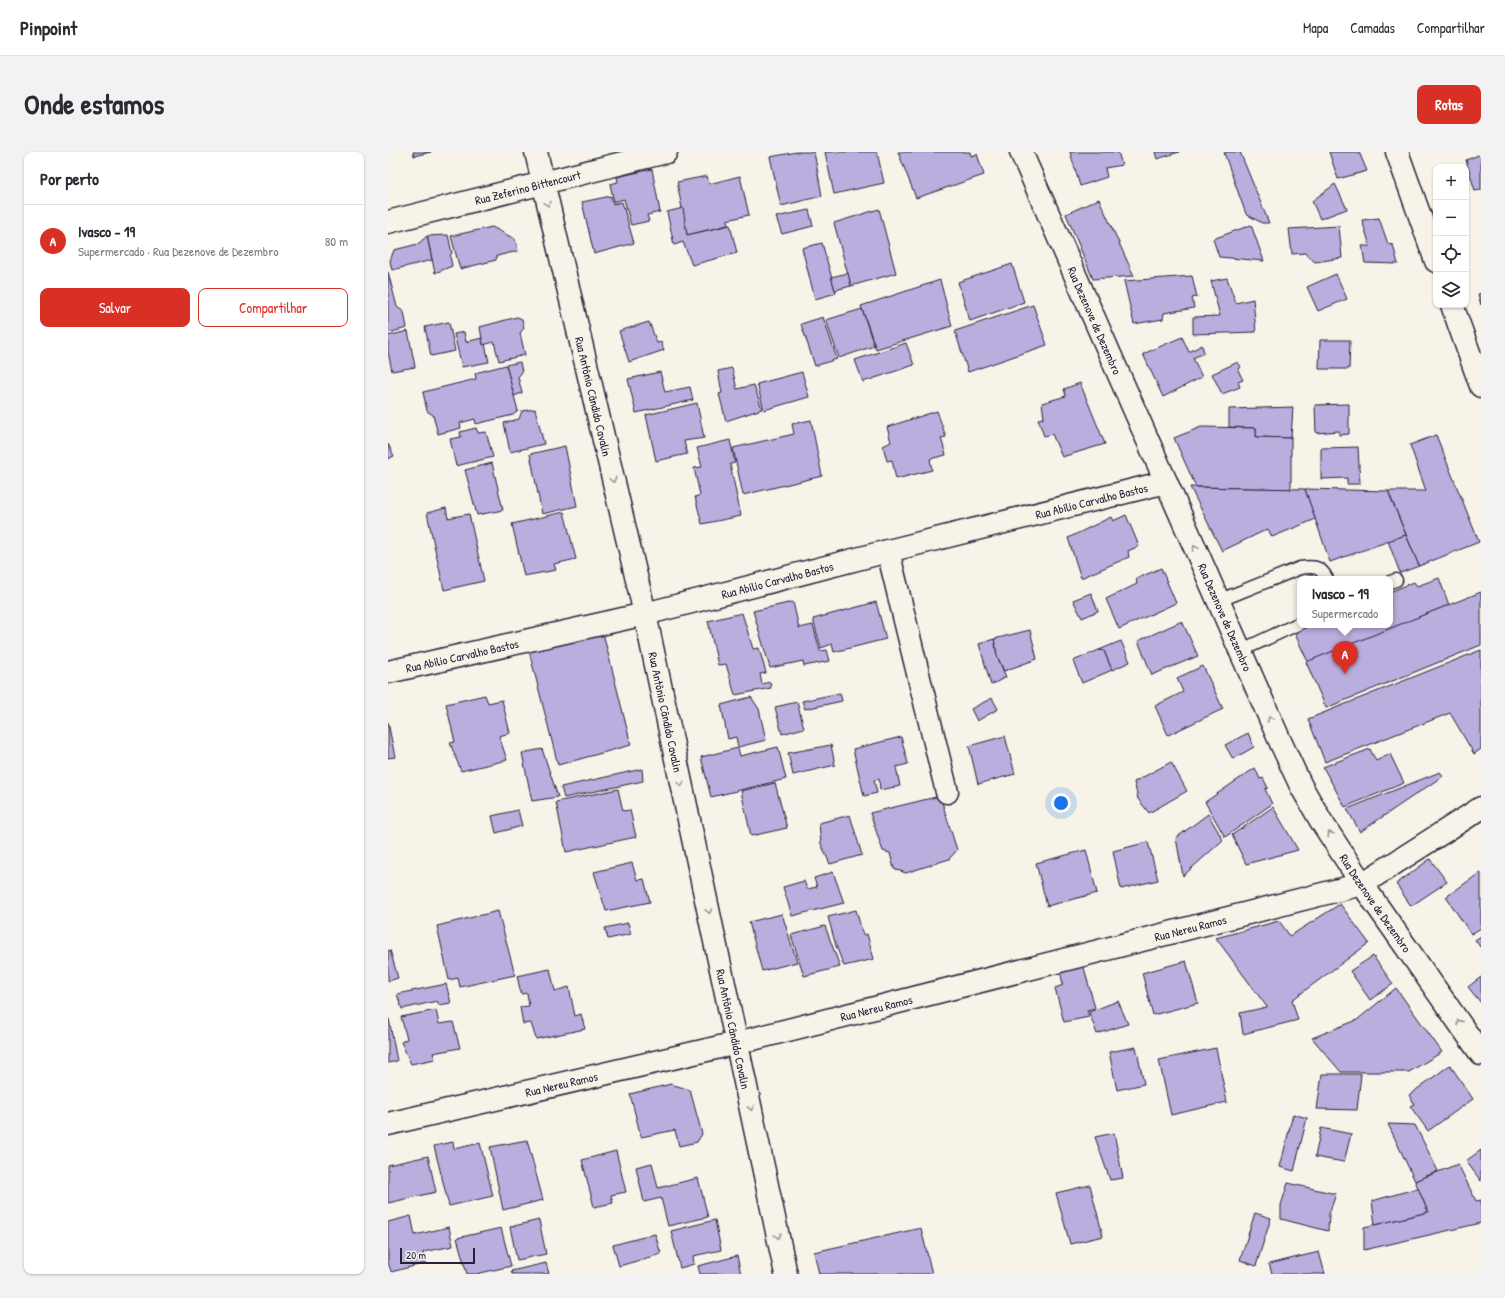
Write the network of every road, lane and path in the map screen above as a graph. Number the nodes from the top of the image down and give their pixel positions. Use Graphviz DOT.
graph roads {
  1 [pos="536,152"];
  2 [pos="666,152"];
  3 [pos="1021,152"];
  4 [pos="1397,152"];
  5 [pos="543,183"];
  6 [pos="388,222"];
  7 [pos="1433,253"];
  8 [pos="1453,308"];
  9 [pos="1481,386"];
  10 [pos="1166,482"];
  11 [pos="888,551"];
  12 [pos="1326,576"];
  13 [pos="1218,601"];
  14 [pos="644,614"];
  15 [pos="1297,624"];
  16 [pos="1240,651"];
  17 [pos="388,672"];
  18 [pos="947,792"];
  19 [pos="1481,808"];
  20 [pos="1362,884"];
  21 [pos="737,1043"];
  22 [pos="1481,1054"];
  23 [pos="388,1124"];
  24 [pos="786,1274"];
  1 -- 5 [label="street, Rua Antônio Cândido Cavalin"];
  2 -- 5 [label="street, Rua Zeferino Bittencourt"];
  3 -- 10 [label="street, Rua Dezenove de Dezembro"];
  4 -- 7 [label="street"];
  5 -- 6 [label="street, Rua Zeferino Bittencourt"];
  5 -- 14 [label="street, Rua Antônio Cândido Cavalin, one-way"];
  8 -- 9 [label="street"];
  10 -- 11 [label="street, Rua Abílio Carvalho Bastos"];
  13 -- 10 [label="street, Rua Dezenove de Dezembro, one-way"];
  11 -- 14 [label="street, Rua Abílio Carvalho Bastos"];
  11 -- 18 [label="street"];
  12 -- 13 [label="lane"];
  13 -- 16 [label="street, Rua Dezenove de Dezembro"];
  14 -- 17 [label="street, Rua Abílio Carvalho Bastos"];
  14 -- 21 [label="street, Rua Antônio Cândido Cavalin, one-way"];
  15 -- 16 [label="lane"];
  20 -- 16 [label="street, Rua Dezenove de Dezembro, one-way"];
  19 -- 20 [label="street, Rua Nereu Ramos"];
  20 -- 21 [label="street, Rua Nereu Ramos"];
  22 -- 20 [label="street, Rua Dezenove de Dezembro, one-way"];
  21 -- 23 [label="street, Rua Nereu Ramos"];
  21 -- 24 [label="street, Rua Antônio Cândido Cavalin, one-way"];
}
